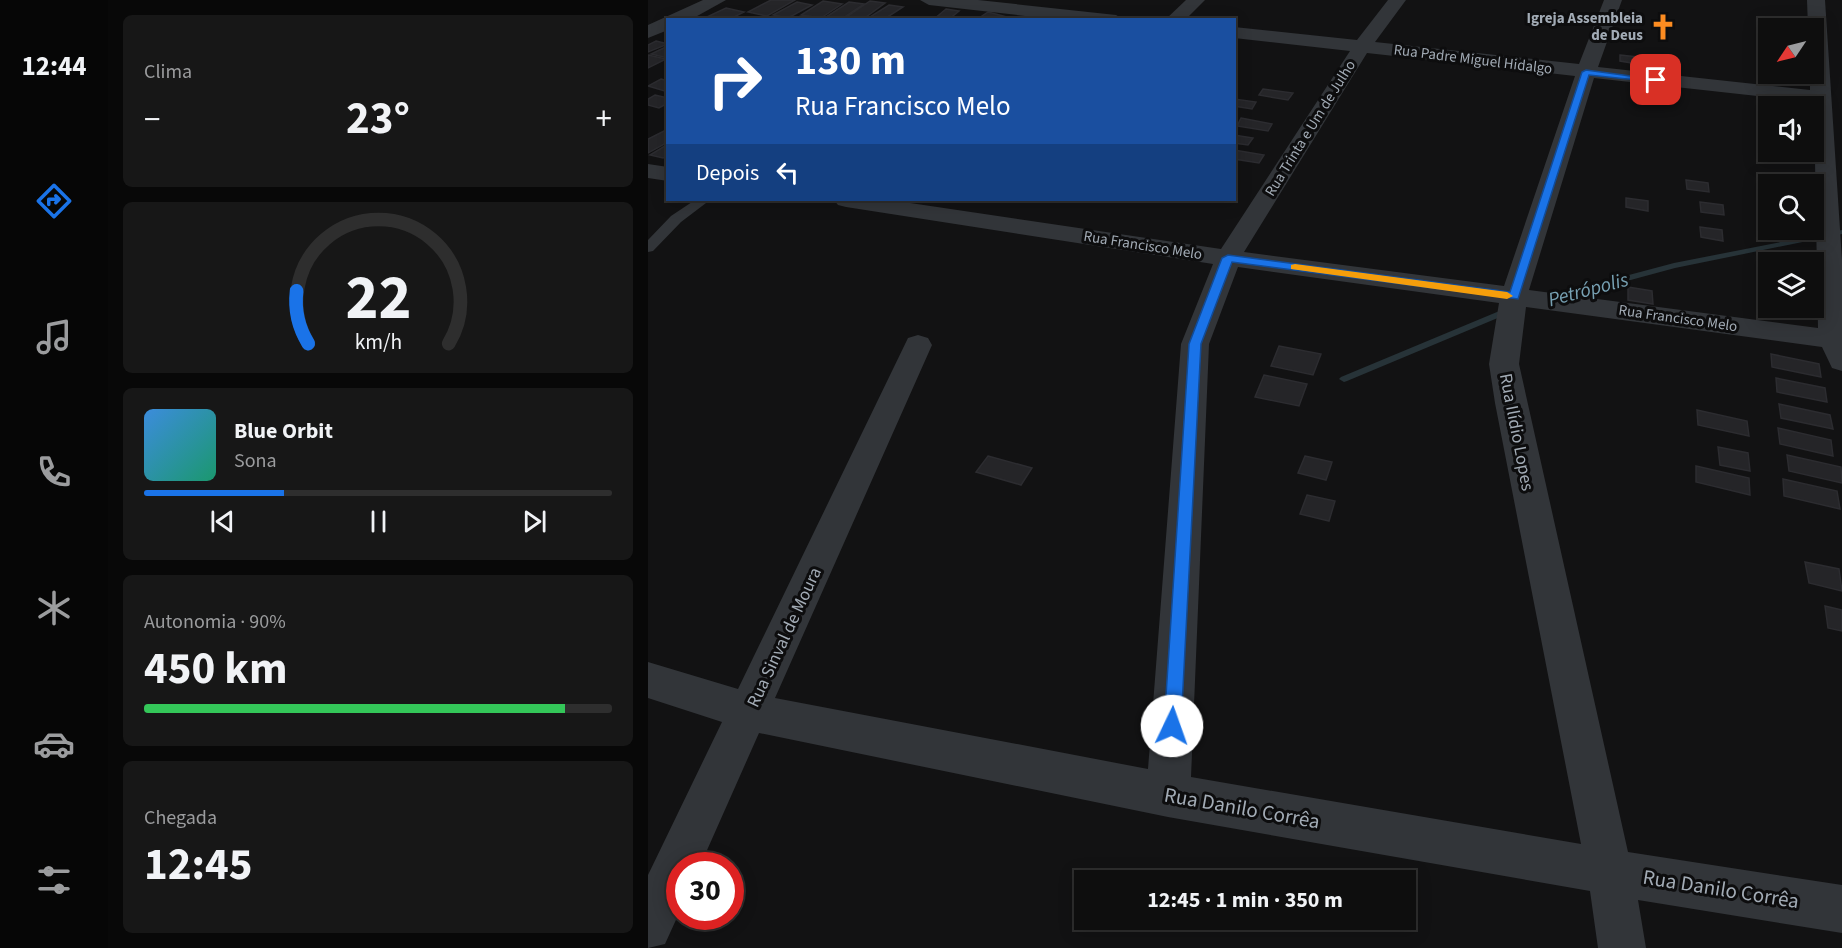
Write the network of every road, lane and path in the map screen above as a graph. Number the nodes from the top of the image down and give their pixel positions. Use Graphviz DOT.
graph roads {
  1 [pos="717,0"];
  2 [pos="929,0"];
  3 [pos="1196,0"];
  4 [pos="1397,0"];
  5 [pos="1612,0"];
  6 [pos="1816,0"];
  7 [pos="985,3"];
  8 [pos="679,18"];
  9 [pos="963,18"];
  10 [pos="1101,18"];
  11 [pos="1176,18"];
  12 [pos="666,24"];
  13 [pos="648,32"];
  14 [pos="1236,32"];
  15 [pos="1362,46"];
  16 [pos="1586,72"];
  17 [pos="1809,96"];
  18 [pos="1818,96"];
  19 [pos="1823,162"];
  20 [pos="648,171"];
  21 [pos="666,174"];
  22 [pos="702,201"];
  23 [pos="861,201"];
  24 [pos="954,207"];
  25 [pos="648,248"];
  26 [pos="1228,258"];
  27 [pos="1514,297"];
  28 [pos="918,345"];
  29 [pos="1837,350"];
  30 [pos="648,680"];
  31 [pos="749,712"];
  32 [pos="1168,795"];
  33 [pos="1610,872"];
  34 [pos="1842,909"];
  35 [pos="648,927"];
  36 [pos="1622,948"];
  1 -- 8 [label="street"];
  2 -- 7 [label="street"];
  3 -- 11 [label="street"];
  4 -- 15 [label="street, Rua Trinta e Um de Julho"];
  5 -- 16 [label="street, Rua Ilídio Lopes"];
  6 -- 18 [label="street"];
  7 -- 9 [label="street"];
  7 -- 10 [label="street"];
  12 -- 13 [label="street"];
  14 -- 15 [label="street, Rua Padre Miguel Hidalgo"];
  15 -- 16 [label="street, Rua Padre Miguel Hidalgo"];
  15 -- 26 [label="street, Rua Trinta e Um de Julho"];
  16 -- 17 [label="street, Rua Padre Miguel Hidalgo"];
  16 -- 27 [label="street, Rua Ilídio Lopes"];
  19 -- 29 [label="street"];
  20 -- 21 [label="street"];
  22 -- 25 [label="lane"];
  23 -- 24 [label="street, Rua Francisco Melo"];
  24 -- 26 [label="street, Rua Francisco Melo"];
  26 -- 27 [label="street, Rua Francisco Melo"];
  26 -- 32 [label="street, Rua Trinta e Um de Julho"];
  27 -- 29 [label="street, Rua Francisco Melo"];
  27 -- 33 [label="street, Rua Ilídio Lopes"];
  28 -- 31 [label="street, Rua Sinval de Moura"];
  30 -- 31 [label="street, Rua Danilo Corrêa"];
  31 -- 32 [label="street, Rua Danilo Corrêa"];
  31 -- 35 [label="street, Rua Sinval de Moura"];
  32 -- 33 [label="street, Rua Danilo Corrêa"];
  33 -- 34 [label="street, Rua Danilo Corrêa"];
  33 -- 36 [label="street, Rua Ilídio Lopes"];
}
